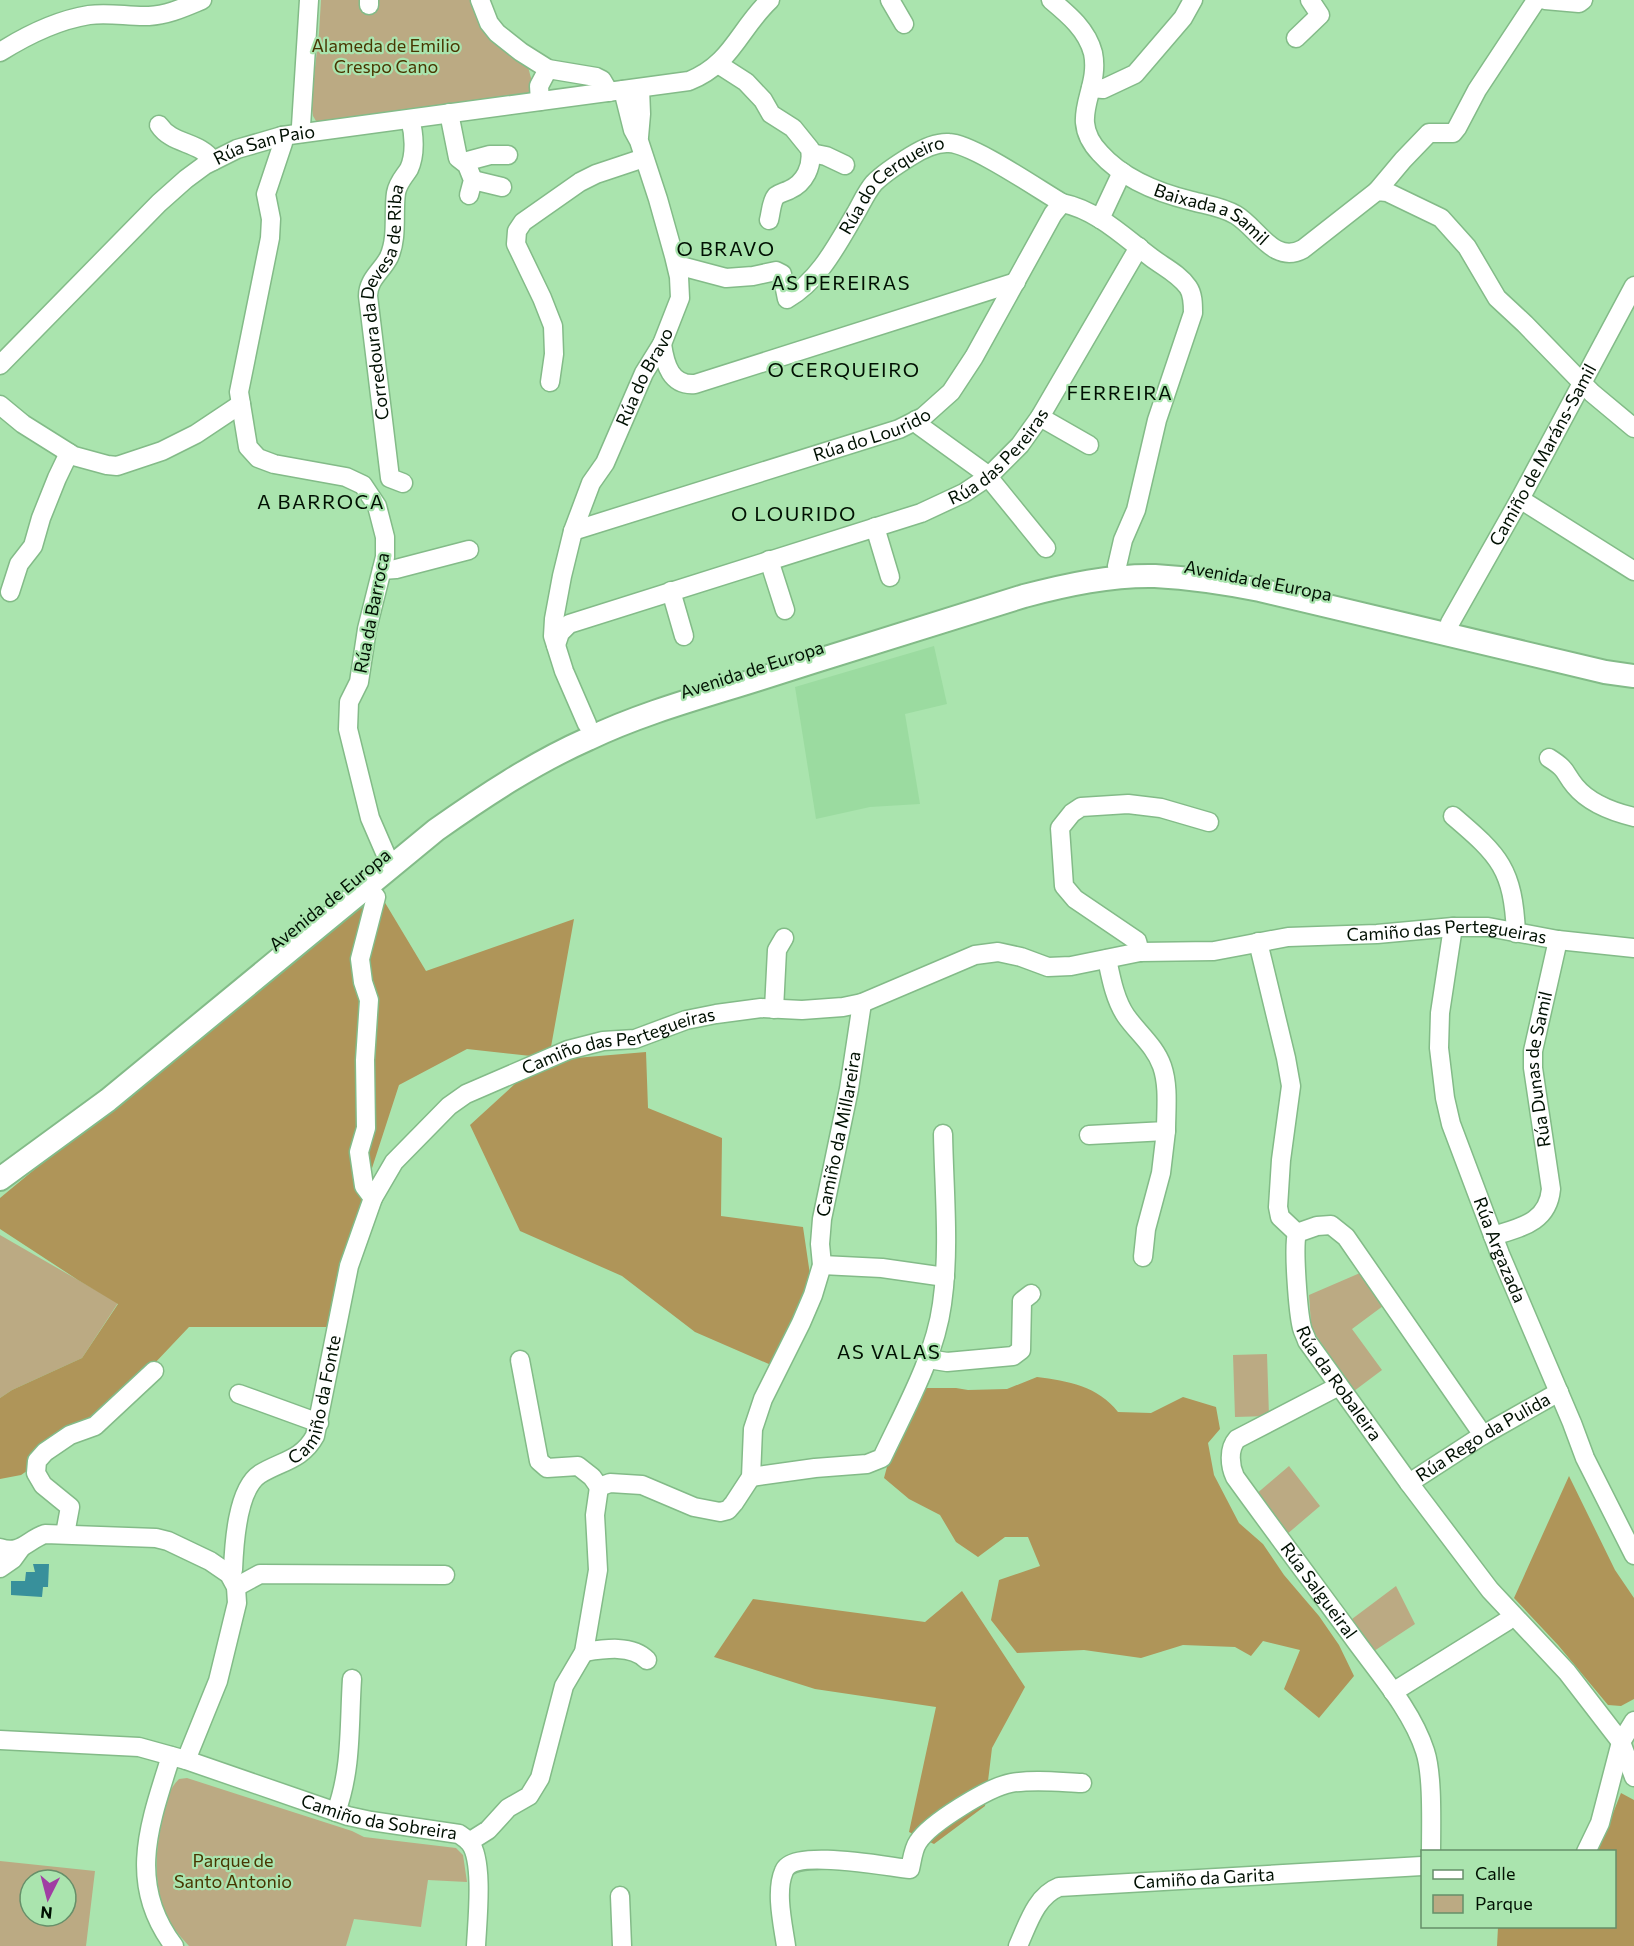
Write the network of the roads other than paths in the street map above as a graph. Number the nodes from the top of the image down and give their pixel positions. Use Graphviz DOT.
graph roads {
  1 [pos="202,0"];
  2 [pos="309,0"];
  3 [pos="480,0"];
  4 [pos="770,0"];
  5 [pos="890,0"];
  6 [pos="1051,0"];
  7 [pos="1193,0"];
  8 [pos="1310,0"];
  9 [pos="1538,0"];
  10 [pos="1545,0"];
  11 [pos="1583,0"];
  12 [pos="904,24"];
  13 [pos="1296,38"];
  14 [pos="0,51"];
  15 [pos="718,64"];
  16 [pos="548,69"];
  17 [pos="1091,88"];
  18 [pos="624,90"];
  19 [pos="540,101"];
  20 [pos="449,113"];
  21 [pos="410,119"];
  22 [pos="159,125"];
  23 [pos="302,133"];
  24 [pos="282,136"];
  25 [pos="642,150"];
  26 [pos="811,153"];
  27 [pos="508,155"];
  28 [pos="213,161"];
  29 [pos="464,162"];
  30 [pos="845,165"];
  31 [pos="1122,172"];
  32 [pos="502,187"];
  33 [pos="1377,191"];
  34 [pos="1062,203"];
  35 [pos="1100,219"];
  36 [pos="769,220"];
  37 [pos="1139,247"];
  38 [pos="677,265"];
  39 [pos="1016,282"];
  40 [pos="1634,286"];
  41 [pos="662,344"];
  42 [pos="0,365"];
  43 [pos="644,373"];
  44 [pos="670,374"];
  45 [pos="550,382"];
  46 [pos="1583,384"];
  47 [pos="241,404"];
  48 [pos="0,405"];
  49 [pos="1040,417"];
  50 [pos="916,420"];
  51 [pos="1634,428"];
  52 [pos="1089,445"];
  53 [pos="69,453"];
  54 [pos="988,477"];
  55 [pos="403,483"];
  56 [pos="1520,500"];
  57 [pos="875,527"];
  58 [pos="573,531"];
  59 [pos="1046,548"];
  60 [pos="469,550"];
  61 [pos="769,561"];
  62 [pos="1117,566"];
  63 [pos="382,570"];
  64 [pos="1634,571"];
  65 [pos="890,577"];
  66 [pos="670,591"];
  67 [pos="10,592"];
  68 [pos="557,609"];
  69 [pos="785,610"];
  70 [pos="1450,623"];
  71 [pos="569,624"];
  72 [pos="684,636"];
  73 [pos="556,645"];
  74 [pos="1623,667"];
  75 [pos="1634,676"];
  76 [pos="1634,683"];
  77 [pos="587,724"];
  78 [pos="1550,758"];
  79 [pos="1453,816"];
  80 [pos="1634,817"];
  81 [pos="1209,822"];
  82 [pos="386,855"];
  83 [pos="366,886"];
  84 [pos="1454,927"];
  85 [pos="1516,933"];
  86 [pos="784,938"];
  87 [pos="1558,940"];
  88 [pos="1258,942"];
  89 [pos="1634,948"];
  90 [pos="1140,952"];
  91 [pos="1107,959"];
  92 [pos="862,1003"];
  93 [pos="774,1009"];
  94 [pos="1166,1131"];
  95 [pos="944,1134"];
  96 [pos="1089,1135"];
  97 [pos="0,1165"];
  98 [pos="0,1179"];
  99 [pos="373,1198"];
  100 [pos="1297,1233"];
  101 [pos="1493,1236"];
  102 [pos="1143,1257"];
  103 [pos="822,1264"];
  104 [pos="945,1277"];
  105 [pos="1031,1294"];
  106 [pos="928,1359"];
  107 [pos="520,1360"];
  108 [pos="154,1371"];
  109 [pos="1339,1386"];
  110 [pos="1559,1392"];
  111 [pos="239,1394"];
  112 [pos="319,1423"];
  113 [pos="1483,1435"];
  114 [pos="751,1477"];
  115 [pos="1409,1483"];
  116 [pos="599,1487"];
  117 [pos="65,1534"];
  118 [pos="21,1548"];
  119 [pos="1,1549"];
  120 [pos="1634,1555"];
  121 [pos="0,1568"];
  122 [pos="445,1575"];
  123 [pos="232,1580"];
  124 [pos="1513,1615"];
  125 [pos="584,1652"];
  126 [pos="647,1660"];
  127 [pos="352,1679"];
  128 [pos="1393,1692"];
  129 [pos="1634,1721"];
  130 [pos="0,1740"];
  131 [pos="1621,1742"];
  132 [pos="179,1758"];
  133 [pos="1634,1777"];
  134 [pos="1082,1783"];
  135 [pos="336,1812"];
  136 [pos="469,1842"];
  137 [pos="1431,1850"];
  138 [pos="1586,1850"];
  139 [pos="1421,1866"];
  140 [pos="620,1896"];
  141 [pos="174,1946"];
  142 [pos="476,1946"];
  143 [pos="622,1946"];
  144 [pos="786,1946"];
  145 [pos="1018,1946"];
  1 -- 14 [label="street"];
  2 -- 23 [label="street"];
  3 -- 16 [label="street"];
  4 -- 15 [label="street, Rúa San Paio"];
  5 -- 12 [label="street"];
  6 -- 17 [label="street, Baixada a Samil"];
  7 -- 17 [label="street"];
  8 -- 13 [label="street"];
  9 -- 33 [label="street, Baixada a Samil"];
  10 -- 11 [label="street"];
  15 -- 18 [label="street, Rúa San Paio"];
  15 -- 26 [label="street"];
  16 -- 18 [label="street"];
  16 -- 19 [label="street"];
  17 -- 31 [label="street, Baixada a Samil"];
  18 -- 19 [label="street, Rúa San Paio"];
  18 -- 25 [label="street, Rúa do Bravo"];
  19 -- 20 [label="street, Rúa San Paio"];
  20 -- 21 [label="street, Rúa San Paio"];
  20 -- 29 [label="street"];
  21 -- 23 [label="street, Rúa San Paio"];
  21 -- 55 [label="street, Corredoura da Devesa de Riba"];
  22 -- 28 [label="street"];
  23 -- 24 [label="street, Rúa San Paio"];
  24 -- 28 [label="street, Rúa San Paio"];
  24 -- 47 [label="street, Rúa da Barroca"];
  25 -- 38 [label="street, Rúa do Bravo"];
  25 -- 45 [label="street"];
  26 -- 30 [label="street"];
  26 -- 36 [label="street"];
  27 -- 29 [label="street"];
  28 -- 42 [label="street, Rúa San Paio"];
  29 -- 32 [label="street"];
  31 -- 33 [label="street, Baixada a Samil"];
  31 -- 35 [label="street"];
  33 -- 46 [label="street"];
  34 -- 35 [label="street, Rúa do Cerqueiro"];
  34 -- 38 [label="street, Rúa do Cerqueiro"];
  34 -- 39 [label="street, Rúa do Lourido"];
  35 -- 37 [label="street, Rúa do Cerqueiro"];
  37 -- 49 [label="street, Rúa das Pereiras"];
  37 -- 62 [label="street"];
  38 -- 41 [label="street, Rúa do Bravo"];
  39 -- 44 [label="street"];
  39 -- 50 [label="street, Rúa do Lourido"];
  40 -- 46 [label="street, Camiño de Maráns-Samil"];
  41 -- 43 [label="street, Rúa do Bravo"];
  41 -- 44 [label="street"];
  43 -- 44 [label="street"];
  43 -- 58 [label="street, Rúa do Bravo"];
  46 -- 51 [label="street"];
  46 -- 56 [label="street, Camiño de Maráns-Samil"];
  47 -- 53 [label="street"];
  47 -- 63 [label="street, Rúa da Barroca"];
  48 -- 53 [label="street"];
  49 -- 52 [label="street"];
  49 -- 54 [label="street, Rúa das Pereiras"];
  50 -- 54 [label="street"];
  50 -- 58 [label="street, Rúa do Lourido"];
  53 -- 67 [label="street"];
  54 -- 57 [label="street, Rúa das Pereiras"];
  54 -- 59 [label="street"];
  56 -- 64 [label="street"];
  56 -- 70 [label="street, Camiño de Maráns-Samil"];
  57 -- 61 [label="street, Rúa das Pereiras"];
  57 -- 65 [label="street"];
  58 -- 68 [label="street, Rúa do Bravo"];
  60 -- 63 [label="street"];
  61 -- 66 [label="street, Rúa das Pereiras"];
  61 -- 69 [label="street"];
  62 -- 70 [label="main road, Avenida de Europa"];
  62 -- 77 [label="main road, Avenida de Europa"];
  63 -- 82 [label="street, Rúa da Barroca"];
  66 -- 71 [label="street, Rúa das Pereiras"];
  66 -- 72 [label="street"];
  68 -- 71 [label="street"];
  68 -- 73 [label="street, Rúa do Bravo"];
  70 -- 74 [label="main road, Avenida de Europa"];
  71 -- 73 [label="street"];
  73 -- 77 [label="street, Rúa do Bravo"];
  74 -- 75 [label="main road, Avenida de Europa"];
  74 -- 76 [label="main road"];
  74 -- 83 [label="main road, Avenida de Europa"];
  77 -- 82 [label="main road, Avenida de Europa"];
  78 -- 80 [label="street"];
  79 -- 85 [label="street"];
  81 -- 90 [label="street"];
  82 -- 97 [label="main road, Avenida de Europa"];
  83 -- 98 [label="main road, Avenida de Europa"];
  83 -- 99 [label="street, Avenida de Europa"];
  84 -- 85 [label="street, Camiño das Pertegueiras"];
  84 -- 88 [label="street, Camiño das Pertegueiras"];
  84 -- 101 [label="street, Rúa Argazada"];
  85 -- 87 [label="street, Camiño das Pertegueiras"];
  86 -- 93 [label="street"];
  87 -- 89 [label="street, Camiño das Pertegueiras"];
  87 -- 101 [label="street, Rúa Dunas de Samil"];
  88 -- 90 [label="street, Camiño das Pertegueiras"];
  88 -- 100 [label="street"];
  90 -- 91 [label="street, Camiño das Pertegueiras"];
  91 -- 92 [label="street, Camiño das Pertegueiras"];
  91 -- 94 [label="street"];
  92 -- 93 [label="street, Camiño das Pertegueiras"];
  92 -- 103 [label="street, Camiño da Millareira"];
  93 -- 99 [label="street, Camiño das Pertegueiras"];
  94 -- 96 [label="street"];
  94 -- 102 [label="street"];
  95 -- 104 [label="street"];
  99 -- 112 [label="street, Camiño da Fonte"];
  100 -- 109 [label="street, Rúa da Robaleira"];
  100 -- 113 [label="street"];
  101 -- 110 [label="street, Rúa Argazada"];
  103 -- 104 [label="street"];
  103 -- 114 [label="street, Camiño da Millareira"];
  104 -- 106 [label="street"];
  105 -- 106 [label="street"];
  106 -- 114 [label="street"];
  107 -- 116 [label="street"];
  108 -- 117 [label="street"];
  109 -- 115 [label="street, Rúa da Robaleira"];
  109 -- 128 [label="street, Rúa Salgueiral"];
  110 -- 113 [label="street, Rúa Rego da Pulida"];
  110 -- 120 [label="street, Rúa Argazada"];
  111 -- 112 [label="street"];
  112 -- 123 [label="street, Camiño da Fonte"];
  113 -- 115 [label="street, Rúa Rego da Pulida"];
  114 -- 116 [label="street"];
  115 -- 124 [label="street, Rúa da Robaleira"];
  116 -- 125 [label="street"];
  117 -- 118 [label="street"];
  117 -- 123 [label="street"];
  118 -- 119 [label="street"];
  118 -- 121 [label="street"];
  122 -- 123 [label="street"];
  123 -- 132 [label="street, Camiño da Fonte"];
  124 -- 128 [label="street"];
  124 -- 131 [label="street, Rúa da Robaleira"];
  125 -- 126 [label="street"];
  125 -- 136 [label="street"];
  127 -- 135 [label="street"];
  128 -- 137 [label="street, Rúa Salgueiral"];
  129 -- 131 [label="street"];
  130 -- 132 [label="street, Camiño da Sobreira"];
  131 -- 133 [label="street, Rúa da Robaleira"];
  131 -- 138 [label="street"];
  132 -- 135 [label="street, Camiño da Sobreira"];
  132 -- 141 [label="street, Camiño da Fonte"];
  134 -- 144 [label="street"];
  135 -- 136 [label="street, Camiño da Sobreira"];
  136 -- 142 [label="street, Camiño da Sobreira"];
  139 -- 145 [label="street, Camiño da Garita"];
  140 -- 143 [label="street"];
}
